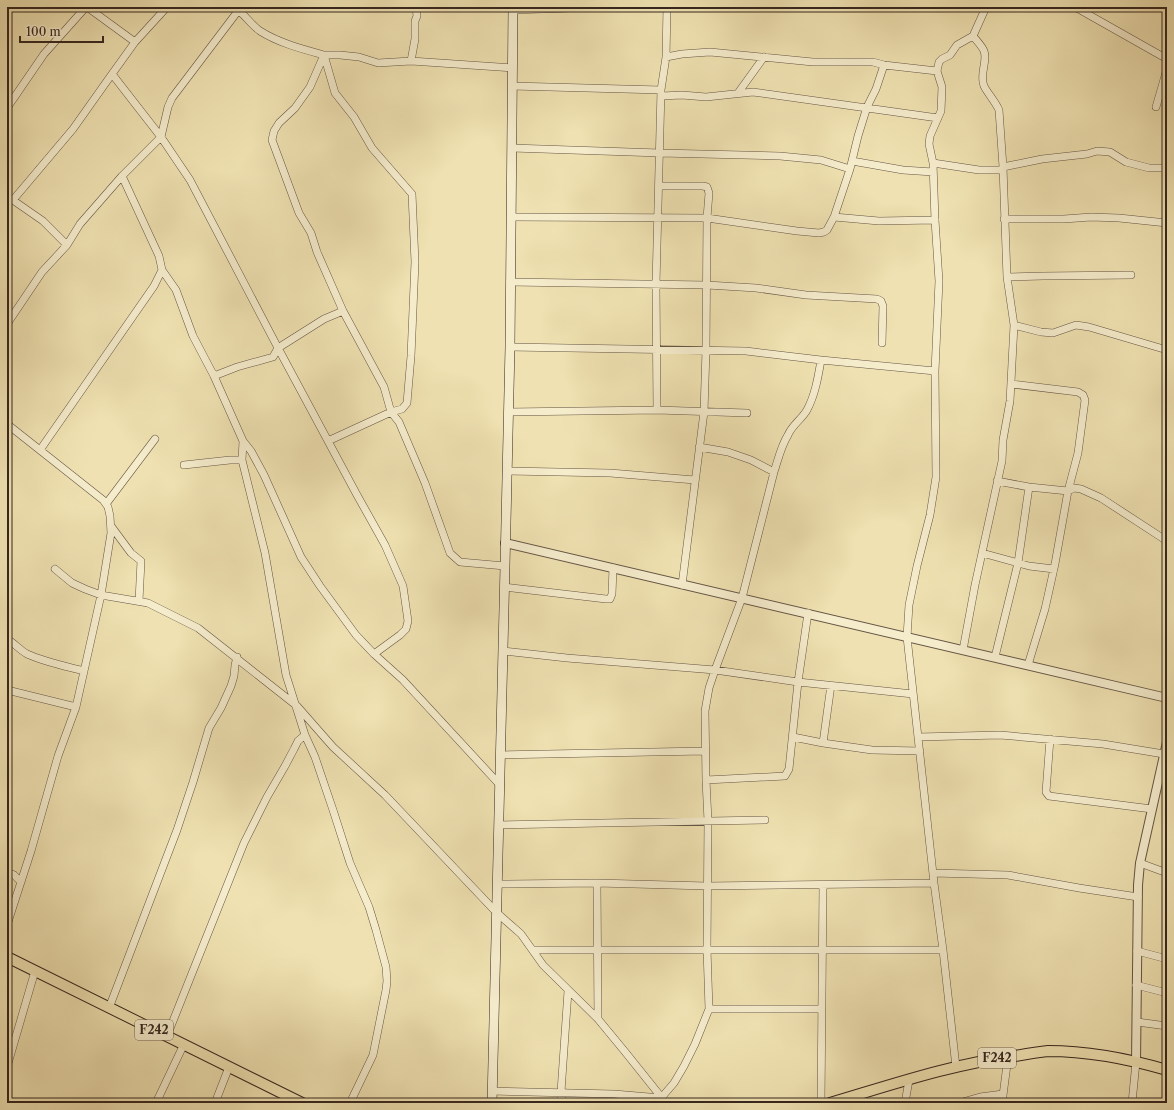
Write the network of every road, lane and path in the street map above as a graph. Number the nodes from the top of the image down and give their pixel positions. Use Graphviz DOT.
graph roads {
  1 [pos="87,7"];
  2 [pos="167,7"];
  3 [pos="416,7"];
  4 [pos="600,7"];
  5 [pos="667,7"];
  6 [pos="986,7"];
  7 [pos="1075,7"];
  8 [pos="238,8"];
  9 [pos="513,9"];
  10 [pos="973,36"];
  11 [pos="135,42"];
  12 [pos="324,55"];
  13 [pos="666,56"];
  14 [pos="764,58"];
  15 [pos="1167,59"];
  16 [pos="411,61"];
  17 [pos="884,65"];
  18 [pos="513,68"];
  19 [pos="1167,69"];
  20 [pos="937,71"];
  21 [pos="112,74"];
  22 [pos="512,86"];
  23 [pos="661,93"];
  24 [pos="738,93"];
  25 [pos="867,107"];
  26 [pos="1156,107"];
  27 [pos="7,108"];
  28 [pos="938,118"];
  29 [pos="161,137"];
  30 [pos="512,148"];
  31 [pos="660,153"];
  32 [pos="933,163"];
  33 [pos="851,165"];
  34 [pos="1003,168"];
  35 [pos="1167,168"];
  36 [pos="933,172"];
  37 [pos="122,176"];
  38 [pos="660,186"];
  39 [pos="10,198"];
  40 [pos="511,217"];
  41 [pos="834,217"];
  42 [pos="659,218"];
  43 [pos="707,218"];
  44 [pos="934,220"];
  45 [pos="1004,220"];
  46 [pos="1167,223"];
  47 [pos="66,245"];
  48 [pos="162,270"];
  49 [pos="1131,275"];
  50 [pos="1008,277"];
  51 [pos="510,282"];
  52 [pos="656,284"];
  53 [pos="706,285"];
  54 [pos="343,311"];
  55 [pos="7,324"];
  56 [pos="1014,326"];
  57 [pos="882,343"];
  58 [pos="510,347"];
  59 [pos="278,348"];
  60 [pos="657,350"];
  61 [pos="706,350"];
  62 [pos="1167,350"];
  63 [pos="822,360"];
  64 [pos="935,371"];
  65 [pos="214,376"];
  66 [pos="1011,384"];
  67 [pos="657,410"];
  68 [pos="391,412"];
  69 [pos="508,412"];
  70 [pos="704,412"];
  71 [pos="747,413"];
  72 [pos="7,424"];
  73 [pos="155,439"];
  74 [pos="328,441"];
  75 [pos="243,442"];
  76 [pos="699,447"];
  77 [pos="40,450"];
  78 [pos="242,460"];
  79 [pos="184,466"];
  80 [pos="507,471"];
  81 [pos="774,472"];
  82 [pos="695,480"];
  83 [pos="998,481"];
  84 [pos="1029,486"];
  85 [pos="1068,491"];
  86 [pos="106,504"];
  87 [pos="110,526"];
  88 [pos="1167,541"];
  89 [pos="505,543"];
  90 [pos="982,553"];
  91 [pos="1018,563"];
  92 [pos="506,566"];
  93 [pos="613,568"];
  94 [pos="55,569"];
  95 [pos="1054,570"];
  96 [pos="682,584"];
  97 [pos="504,587"];
  98 [pos="101,595"];
  99 [pos="742,598"];
  100 [pos="139,601"];
  101 [pos="808,614"];
  102 [pos="907,637"];
  103 [pos="7,639"];
  104 [pos="503,650"];
  105 [pos="964,650"];
  106 [pos="374,654"];
  107 [pos="237,657"];
  108 [pos="995,657"];
  109 [pos="1028,665"];
  110 [pos="715,670"];
  111 [pos="84,672"];
  112 [pos="798,682"];
  113 [pos="831,685"];
  114 [pos="7,690"];
  115 [pos="913,694"];
  116 [pos="1167,698"];
  117 [pos="297,706"];
  118 [pos="76,707"];
  119 [pos="305,735"];
  120 [pos="793,736"];
  121 [pos="918,737"];
  122 [pos="1050,739"];
  123 [pos="823,743"];
  124 [pos="1166,748"];
  125 [pos="705,751"];
  126 [pos="920,752"];
  127 [pos="501,755"];
  128 [pos="706,780"];
  129 [pos="500,785"];
  130 [pos="1152,809"];
  131 [pos="765,820"];
  132 [pos="708,821"];
  133 [pos="499,825"];
  134 [pos="1140,864"];
  135 [pos="7,872"];
  136 [pos="933,873"];
  137 [pos="1167,873"];
  138 [pos="21,882"];
  139 [pos="597,883"];
  140 [pos="934,883"];
  141 [pos="498,884"];
  142 [pos="823,884"];
  143 [pos="708,886"];
  144 [pos="1138,897"];
  145 [pos="497,913"];
  146 [pos="7,925"];
  147 [pos="707,949"];
  148 [pos="533,950"];
  149 [pos="597,950"];
  150 [pos="822,950"];
  151 [pos="943,950"];
  152 [pos="1137,951"];
  153 [pos="7,957"];
  154 [pos="1167,959"];
  155 [pos="34,971"];
  156 [pos="1136,985"];
  157 [pos="568,991"];
  158 [pos="1167,993"];
  159 [pos="109,1008"];
  160 [pos="709,1009"];
  161 [pos="821,1009"];
  162 [pos="598,1019"];
  163 [pos="1137,1022"];
  164 [pos="1167,1026"];
  165 [pos="167,1036"];
  166 [pos="184,1044"];
  167 [pos="1008,1057"];
  168 [pos="1136,1062"];
  169 [pos="7,1067"];
  170 [pos="229,1067"];
  171 [pos="956,1067"];
  172 [pos="1167,1070"];
  173 [pos="909,1080"];
  174 [pos="492,1091"];
  175 [pos="561,1092"];
  176 [pos="1003,1094"];
  177 [pos="664,1100"];
  178 [pos="156,1103"];
  179 [pos="215,1103"];
  180 [pos="302,1103"];
  181 [pos="350,1103"];
  182 [pos="492,1103"];
  183 [pos="562,1103"];
  184 [pos="821,1103"];
  185 [pos="830,1103"];
  186 [pos="904,1103"];
  187 [pos="959,1103"];
  188 [pos="1002,1103"];
  189 [pos="1132,1103"];
  1 -- 11 [label="street"];
  1 -- 27 [label="street"];
  2 -- 11 [label="street"];
  3 -- 16 [label="street"];
  4 -- 9 [label="street"];
  5 -- 13 [label="street"];
  6 -- 10 [label="street"];
  7 -- 15 [label="street"];
  8 -- 12 [label="street"];
  8 -- 29 [label="street"];
  9 -- 18 [label="main road"];
  10 -- 20 [label="street"];
  10 -- 34 [label="street"];
  11 -- 21 [label="street"];
  12 -- 16 [label="street"];
  12 -- 54 [label="street"];
  12 -- 68 [label="street"];
  13 -- 14 [label="street"];
  13 -- 23 [label="street"];
  14 -- 17 [label="street"];
  14 -- 24 [label="street"];
  16 -- 18 [label="street"];
  17 -- 20 [label="street"];
  17 -- 25 [label="street"];
  18 -- 22 [label="main road"];
  19 -- 26 [label="street"];
  20 -- 28 [label="street"];
  21 -- 29 [label="street"];
  21 -- 39 [label="street"];
  22 -- 23 [label="street"];
  22 -- 30 [label="main road"];
  23 -- 24 [label="street"];
  23 -- 31 [label="street"];
  24 -- 25 [label="street"];
  25 -- 28 [label="street"];
  25 -- 33 [label="street"];
  28 -- 32 [label="street"];
  29 -- 37 [label="street"];
  29 -- 59 [label="street"];
  30 -- 31 [label="street"];
  30 -- 40 [label="main road"];
  31 -- 33 [label="street"];
  31 -- 38 [label="street"];
  32 -- 34 [label="street"];
  32 -- 36 [label="street"];
  33 -- 36 [label="street"];
  33 -- 41 [label="street"];
  34 -- 35 [label="street"];
  34 -- 45 [label="street"];
  36 -- 44 [label="street"];
  37 -- 47 [label="street"];
  37 -- 48 [label="street"];
  38 -- 42 [label="street"];
  38 -- 43 [label="street"];
  39 -- 47 [label="street"];
  40 -- 42 [label="street"];
  40 -- 51 [label="main road"];
  41 -- 43 [label="street"];
  41 -- 44 [label="street"];
  42 -- 43 [label="street"];
  42 -- 52 [label="street"];
  43 -- 53 [label="street"];
  44 -- 64 [label="street"];
  45 -- 46 [label="street"];
  45 -- 50 [label="street"];
  47 -- 55 [label="street"];
  48 -- 65 [label="street"];
  48 -- 77 [label="street"];
  49 -- 50 [label="street"];
  50 -- 56 [label="street"];
  51 -- 52 [label="street"];
  51 -- 58 [label="main road"];
  52 -- 53 [label="street"];
  52 -- 60 [label="street"];
  53 -- 57 [label="street"];
  53 -- 61 [label="street"];
  54 -- 59 [label="street"];
  54 -- 68 [label="street"];
  56 -- 62 [label="street"];
  56 -- 66 [label="street"];
  58 -- 60 [label="street"];
  58 -- 69 [label="main road"];
  59 -- 65 [label="street"];
  59 -- 74 [label="street"];
  60 -- 61 [label="street"];
  60 -- 67 [label="street"];
  61 -- 63 [label="street"];
  61 -- 70 [label="street"];
  63 -- 64 [label="street"];
  63 -- 81 [label="street"];
  64 -- 102 [label="street"];
  65 -- 75 [label="street"];
  66 -- 83 [label="street"];
  66 -- 85 [label="street"];
  67 -- 69 [label="street"];
  67 -- 70 [label="street"];
  68 -- 74 [label="street"];
  68 -- 92 [label="street"];
  69 -- 80 [label="main road"];
  70 -- 71 [label="street"];
  70 -- 76 [label="street"];
  72 -- 77 [label="street"];
  73 -- 86 [label="street"];
  74 -- 106 [label="street"];
  75 -- 78 [label="street"];
  75 -- 106 [label="street"];
  76 -- 81 [label="street"];
  76 -- 82 [label="street"];
  77 -- 86 [label="street"];
  78 -- 79 [label="street"];
  78 -- 117 [label="street"];
  80 -- 82 [label="street"];
  80 -- 89 [label="main road"];
  81 -- 99 [label="street"];
  82 -- 96 [label="street"];
  83 -- 84 [label="street"];
  83 -- 90 [label="street"];
  84 -- 85 [label="street"];
  84 -- 91 [label="street"];
  85 -- 88 [label="street"];
  85 -- 95 [label="street"];
  86 -- 87 [label="street"];
  87 -- 98 [label="street"];
  87 -- 100 [label="street"];
  89 -- 92 [label="main road"];
  89 -- 93 [label="street"];
  90 -- 91 [label="street"];
  90 -- 105 [label="street"];
  91 -- 95 [label="street"];
  91 -- 108 [label="street"];
  92 -- 97 [label="main road"];
  93 -- 96 [label="street"];
  93 -- 97 [label="street"];
  94 -- 98 [label="street"];
  95 -- 109 [label="street"];
  96 -- 99 [label="street"];
  97 -- 104 [label="main road"];
  98 -- 100 [label="street"];
  98 -- 111 [label="street"];
  99 -- 101 [label="street"];
  99 -- 110 [label="street"];
  100 -- 107 [label="street"];
  101 -- 102 [label="street"];
  101 -- 112 [label="street"];
  102 -- 105 [label="street"];
  102 -- 115 [label="street"];
  103 -- 111 [label="street"];
  104 -- 110 [label="street"];
  104 -- 127 [label="main road"];
  105 -- 108 [label="street"];
  106 -- 129 [label="street"];
  107 -- 117 [label="street"];
  107 -- 159 [label="street"];
  108 -- 109 [label="street"];
  109 -- 116 [label="street"];
  110 -- 112 [label="street"];
  110 -- 125 [label="street"];
  111 -- 118 [label="street"];
  112 -- 113 [label="street"];
  112 -- 120 [label="street"];
  113 -- 115 [label="street"];
  113 -- 123 [label="street"];
  114 -- 118 [label="street"];
  115 -- 121 [label="street"];
  117 -- 119 [label="street"];
  117 -- 145 [label="street"];
  118 -- 138 [label="street"];
  119 -- 165 [label="street"];
  119 -- 181 [label="street"];
  120 -- 123 [label="street"];
  120 -- 128 [label="street"];
  121 -- 122 [label="street"];
  121 -- 126 [label="street"];
  122 -- 124 [label="street"];
  122 -- 130 [label="street"];
  123 -- 126 [label="street"];
  124 -- 130 [label="street"];
  125 -- 127 [label="street"];
  125 -- 128 [label="street"];
  126 -- 136 [label="street"];
  127 -- 129 [label="main road"];
  128 -- 132 [label="street"];
  129 -- 133 [label="main road"];
  130 -- 134 [label="street"];
  131 -- 132 [label="street"];
  132 -- 133 [label="street"];
  132 -- 143 [label="street"];
  133 -- 141 [label="main road"];
  134 -- 137 [label="street"];
  134 -- 144 [label="street"];
  135 -- 138 [label="street"];
  136 -- 140 [label="street"];
  136 -- 144 [label="street"];
  138 -- 146 [label="street"];
  139 -- 141 [label="street"];
  139 -- 143 [label="street"];
  139 -- 149 [label="street"];
  140 -- 142 [label="street"];
  140 -- 151 [label="street"];
  141 -- 145 [label="main road"];
  142 -- 143 [label="street"];
  142 -- 150 [label="street"];
  143 -- 147 [label="street"];
  144 -- 152 [label="street"];
  145 -- 148 [label="street"];
  145 -- 174 [label="main road"];
  147 -- 149 [label="street"];
  147 -- 150 [label="street"];
  147 -- 160 [label="street"];
  148 -- 149 [label="street"];
  148 -- 157 [label="street"];
  149 -- 162 [label="street"];
  150 -- 151 [label="street"];
  150 -- 161 [label="street"];
  151 -- 171 [label="street"];
  152 -- 154 [label="street"];
  152 -- 156 [label="street"];
  153 -- 155 [label="main road, F242"];
  155 -- 159 [label="main road, F242"];
  155 -- 169 [label="street"];
  156 -- 158 [label="street"];
  156 -- 163 [label="street"];
  157 -- 162 [label="street"];
  157 -- 175 [label="street"];
  159 -- 165 [label="main road, F242"];
  160 -- 161 [label="street"];
  160 -- 177 [label="street"];
  161 -- 184 [label="street"];
  162 -- 177 [label="street"];
  163 -- 164 [label="street"];
  163 -- 168 [label="street"];
  165 -- 166 [label="main road, F242"];
  166 -- 170 [label="main road, F242"];
  166 -- 178 [label="street"];
  167 -- 168 [label="main road, F242"];
  167 -- 171 [label="main road, F242"];
  167 -- 176 [label="street"];
  168 -- 172 [label="main road, F242"];
  168 -- 189 [label="street"];
  170 -- 179 [label="street"];
  170 -- 180 [label="main road, F242"];
  171 -- 173 [label="main road, F242"];
  173 -- 185 [label="main road, F242"];
  173 -- 186 [label="street"];
  174 -- 175 [label="street"];
  174 -- 182 [label="main road"];
  175 -- 177 [label="street"];
  175 -- 183 [label="street"];
  176 -- 187 [label="street"];
  176 -- 188 [label="street"];
}
